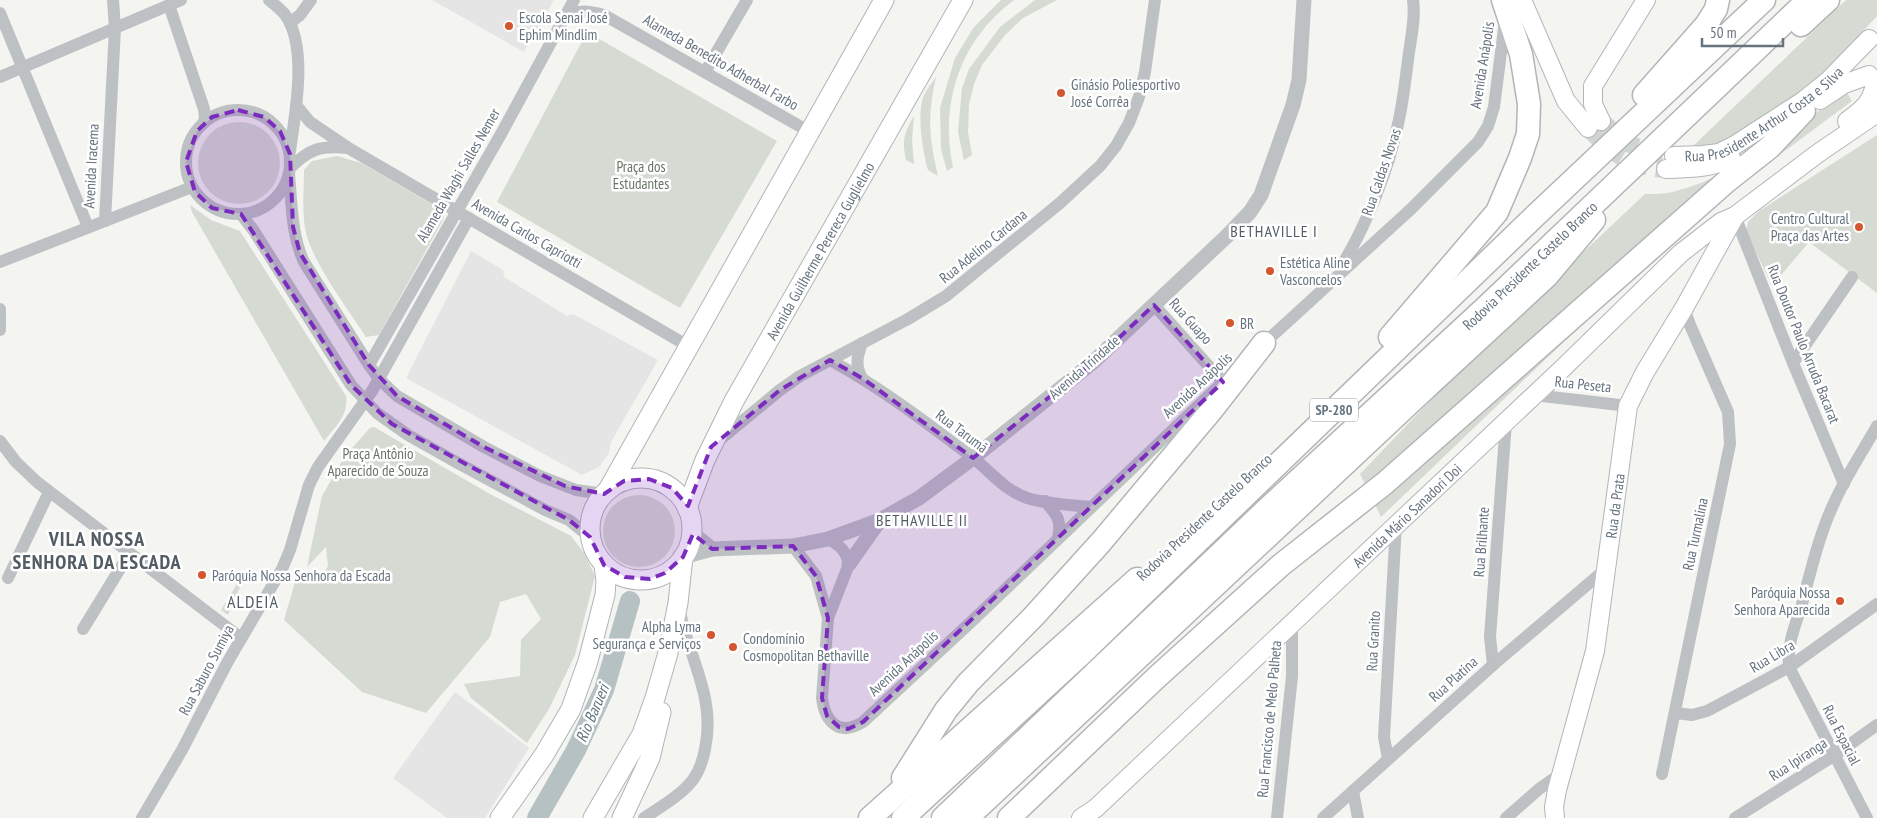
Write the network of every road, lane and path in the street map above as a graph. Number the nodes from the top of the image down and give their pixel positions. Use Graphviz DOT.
graph roads {
  1 [pos="114,0"];
  2 [pos="181,0"];
  3 [pos="269,0"];
  4 [pos="310,0"];
  5 [pos="574,0"];
  6 [pos="596,0"];
  7 [pos="747,0"];
  8 [pos="884,0"];
  9 [pos="963,0"];
  10 [pos="1155,0"];
  11 [pos="1304,0"];
  12 [pos="1308,0"];
  13 [pos="1413,0"];
  14 [pos="1646,0"];
  15 [pos="1718,0"];
  16 [pos="1764,0"];
  17 [pos="1808,0"];
  18 [pos="1828,0"];
  19 [pos="1510,4"];
  20 [pos="168,5"];
  21 [pos="0,13"];
  22 [pos="604,14"];
  23 [pos="1303,22"];
  24 [pos="290,23"];
  25 [pos="562,23"];
  26 [pos="115,28"];
  27 [pos="1873,35"];
  28 [pos="23,67"];
  29 [pos="705,72"];
  30 [pos="0,76"];
  31 [pos="1874,81"];
  32 [pos="1708,93"];
  33 [pos="296,105"];
  34 [pos="1804,111"];
  35 [pos="1877,113"];
  36 [pos="203,124"];
  37 [pos="810,132"];
  38 [pos="1665,135"];
  39 [pos="350,149"];
  40 [pos="290,154"];
  41 [pos="1816,154"];
  42 [pos="289,171"];
  43 [pos="192,186"];
  44 [pos="456,211"];
  45 [pos="242,214"];
  46 [pos="1536,215"];
  47 [pos="1735,216"];
  48 [pos="469,218"];
  49 [pos="105,221"];
  50 [pos="88,227"];
  51 [pos="1682,253"];
  52 [pos="0,262"];
  53 [pos="1706,268"];
  54 [pos="1852,277"];
  55 [pos="1335,278"];
  56 [pos="1154,305"];
  57 [pos="1684,308"];
  58 [pos="0,309"];
  59 [pos="0,328"];
  60 [pos="862,344"];
  61 [pos="1264,344"];
  62 [pos="688,346"];
  63 [pos="1383,346"];
  64 [pos="830,360"];
  65 [pos="1793,364"];
  66 [pos="369,365"];
  67 [pos="862,378"];
  68 [pos="379,379"];
  69 [pos="1223,382"];
  70 [pos="1428,386"];
  71 [pos="1534,395"];
  72 [pos="365,402"];
  73 [pos="1628,406"];
  74 [pos="1331,413"];
  75 [pos="1506,422"];
  76 [pos="1877,426"];
  77 [pos="0,442"];
  78 [pos="711,447"];
  79 [pos="974,458"];
  80 [pos="1304,473"];
  81 [pos="1844,484"];
  82 [pos="49,492"];
  83 [pos="606,492"];
  84 [pos="1045,502"];
  85 [pos="1091,507"];
  86 [pos="687,508"];
  87 [pos="880,520"];
  88 [pos="1396,525"];
  89 [pos="691,532"];
  90 [pos="590,536"];
  91 [pos="1058,538"];
  92 [pos="828,539"];
  93 [pos="793,546"];
  94 [pos="712,549"];
  95 [pos="129,554"];
  96 [pos="683,557"];
  97 [pos="849,564"];
  98 [pos="604,565"];
  99 [pos="1607,568"];
  100 [pos="8,578"];
  101 [pos="1877,604"];
  102 [pos="676,611"];
  103 [pos="828,618"];
  104 [pos="1292,623"];
  105 [pos="83,629"];
  106 [pos="241,638"];
  107 [pos="1492,665"];
  108 [pos="1789,667"];
  109 [pos="1676,713"];
  110 [pos="1877,725"];
  111 [pos="1834,755"];
  112 [pos="1388,759"];
  113 [pos="1562,773"];
  114 [pos="1662,774"];
  115 [pos="1353,791"];
  116 [pos="890,813"];
  117 [pos="142,818"];
  118 [pos="500,818"];
  119 [pos="593,818"];
  120 [pos="622,818"];
  121 [pos="644,818"];
  122 [pos="870,818"];
  123 [pos="943,818"];
  124 [pos="966,818"];
  125 [pos="1009,818"];
  126 [pos="1081,818"];
  127 [pos="1276,818"];
  128 [pos="1323,818"];
  129 [pos="1358,818"];
  130 [pos="1506,818"];
  131 [pos="1555,818"];
  132 [pos="1735,818"];
  133 [pos="1867,818"];
  1 -- 26 [label="street, Avenida Iracema"];
  2 -- 20 [label="street"];
  3 -- 24 [label="street"];
  4 -- 24 [label="street"];
  5 -- 25 [label="street, Alameda Waghi Salles Nemer"];
  6 -- 22 [label="street"];
  7 -- 29 [label="street"];
  8 -- 37 [label="main road"];
  9 -- 78 [label="main road, Avenida Guilherme Perereca Guglielmo"];
  10 -- 60 [label="street, Rua Adelino Cardana"];
  11 -- 23 [label="street"];
  12 -- 23 [label="street"];
  13 -- 55 [label="street, Rua Caldas Novas"];
  14 -- 19 [label="main road"];
  15 -- 46 [label="highway"];
  16 -- 46 [label="highway, Rodovia Presidente Castelo Branco / SP-280"];
  17 -- 32 [label="highway, Rodovia Presidente Castelo Branco / SP-280"];
  18 -- 32 [label="highway"];
  19 -- 55 [label="street, Avenida Anápolis"];
  19 -- 63 [label="highway"];
  20 -- 26 [label="street"];
  20 -- 36 [label="street"];
  21 -- 28 [label="street"];
  22 -- 25 [label="street, Alameda Benedito Adherbal Farbo"];
  22 -- 29 [label="street, Alameda Benedito Adherbal Farbo"];
  23 -- 56 [label="street, Avenida Trindade"];
  24 -- 33 [label="street"];
  25 -- 44 [label="street, Alameda Waghi Salles Nemer"];
  26 -- 28 [label="street"];
  26 -- 49 [label="street, Avenida Iracema"];
  27 -- 31 [label="main road, Rua Presidente Arthur Costa e Silva"];
  27 -- 34 [label="main road, Rua Presidente Arthur Costa e Silva"];
  28 -- 30 [label="street"];
  28 -- 50 [label="street"];
  29 -- 37 [label="street, Alameda Benedito Adherbal Farbo"];
  31 -- 34 [label="main road, Rua Presidente Arthur Costa e Silva"];
  31 -- 41 [label="main road"];
  32 -- 38 [label="highway, Rodovia Presidente Castelo Branco / SP-280"];
  33 -- 39 [label="street, Avenida Carlos Capriotti"];
  33 -- 40 [label="street"];
  34 -- 125 [label="highway"];
  35 -- 41 [label="main road"];
  36 -- 40 [label="street"];
  36 -- 43 [label="street"];
  37 -- 62 [label="main road"];
  38 -- 70 [label="highway, Rodovia Presidente Castelo Branco"];
  38 -- 80 [label="highway, Rodovia Presidente Castelo Branco / SP-280"];
  39 -- 42 [label="street, Avenida Carlos Capriotti"];
  39 -- 44 [label="street, Avenida Carlos Capriotti"];
  40 -- 42 [label="street"];
  41 -- 47 [label="main road"];
  42 -- 45 [label="street"];
  42 -- 66 [label="street"];
  43 -- 45 [label="street"];
  43 -- 49 [label="street"];
  44 -- 48 [label="street, Avenida Carlos Capriotti"];
  44 -- 66 [label="street, Alameda Waghi Salles Nemer"];
  45 -- 72 [label="street"];
  46 -- 63 [label="highway, Rodovia Presidente Castelo Branco"];
  46 -- 74 [label="highway, Rodovia Presidente Castelo Branco / SP-280"];
  47 -- 51 [label="main road, Avenida Mário Sanadori Doi"];
  47 -- 53 [label="main road, Rua da Prata"];
  47 -- 65 [label="street, Rua Doutor Paulo Arruda Bacarat"];
  48 -- 62 [label="street, Avenida Carlos Capriotti"];
  48 -- 68 [label="street, Alameda Waghi Salles Nemer"];
  49 -- 50 [label="street, Avenida Iracema"];
  50 -- 52 [label="street, Avenida Iracema"];
  51 -- 53 [label="main road"];
  51 -- 71 [label="main road, Avenida Mário Sanadori Doi"];
  53 -- 57 [label="main road, Rua da Prata"];
  54 -- 65 [label="street"];
  55 -- 61 [label="street, Avenida Anápolis"];
  56 -- 69 [label="street, Rua Guapo"];
  56 -- 79 [label="street, Avenida Trindade"];
  57 -- 73 [label="main road, Rua da Prata"];
  57 -- 109 [label="street, Rua Turmalina"];
  58 -- 59 [label="street"];
  60 -- 64 [label="street, Rua Adelino Cardana"];
  60 -- 67 [label="street"];
  61 -- 69 [label="street, Avenida Anápolis"];
  61 -- 116 [label="highway"];
  62 -- 83 [label="main road"];
  63 -- 74 [label="highway"];
  63 -- 116 [label="highway, Rodovia Presidente Castelo Branco"];
  64 -- 67 [label="street, Rua Tarumã"];
  64 -- 78 [label="street, Rua Adelino Cardana"];
  65 -- 81 [label="street, Rua Doutor Paulo Arruda Bacarat"];
  66 -- 68 [label="street"];
  67 -- 79 [label="street, Rua Tarumã"];
  68 -- 72 [label="street, Alameda Waghi Salles Nemer"];
  68 -- 83 [label="street"];
  69 -- 85 [label="street, Avenida Anápolis"];
  70 -- 80 [label="highway, Rodovia Presidente Castelo Branco"];
  70 -- 124 [label="highway, Rodovia Presidente Castelo Branco"];
  71 -- 73 [label="street, Rua Peseta"];
  71 -- 75 [label="main road, Avenida Mário Sanadori Doi"];
  72 -- 90 [label="street"];
  72 -- 106 [label="street, Rua Saburo Sumiya"];
  73 -- 99 [label="main road, Rua da Prata"];
  74 -- 116 [label="highway, Rodovia Presidente Castelo Branco / SP-280"];
  75 -- 88 [label="main road, Avenida Mário Sanadori Doi"];
  75 -- 107 [label="street, Rua Brilhante"];
  76 -- 81 [label="street"];
  77 -- 82 [label="street"];
  78 -- 86 [label="main road, Avenida Guilherme Perereca Guglielmo"];
  79 -- 84 [label="street, Rua Tarumã"];
  79 -- 87 [label="street, Avenida Trindade"];
  80 -- 123 [label="highway, Rodovia Presidente Castelo Branco / SP-280"];
  81 -- 108 [label="street"];
  82 -- 95 [label="street"];
  82 -- 100 [label="street"];
  83 -- 86 [label="main road"];
  83 -- 90 [label="main road"];
  84 -- 85 [label="street, Rua Tarumã"];
  84 -- 91 [label="street"];
  85 -- 91 [label="street, Avenida Anápolis"];
  86 -- 89 [label="main road"];
  87 -- 92 [label="street, Avenida Trindade"];
  87 -- 97 [label="street"];
  88 -- 104 [label="main road, Avenida Mário Sanadori Doi"];
  88 -- 112 [label="street, Rua Granito"];
  89 -- 94 [label="street"];
  89 -- 96 [label="main road"];
  90 -- 98 [label="main road"];
  91 -- 103 [label="street, Avenida Anápolis"];
  92 -- 93 [label="street, Avenida Trindade"];
  92 -- 97 [label="street"];
  93 -- 94 [label="street, Avenida Trindade"];
  93 -- 103 [label="street"];
  94 -- 96 [label="street, Avenida Trindade"];
  95 -- 105 [label="street"];
  95 -- 106 [label="street"];
  96 -- 98 [label="main road"];
  96 -- 102 [label="main road"];
  97 -- 103 [label="street"];
  98 -- 118 [label="main road"];
  99 -- 107 [label="street, Rua Platina"];
  99 -- 113 [label="main road, Rua da Prata"];
  101 -- 108 [label="street, Rua Libra"];
  102 -- 119 [label="main road"];
  102 -- 120 [label="main road"];
  102 -- 121 [label="street"];
  104 -- 126 [label="main road, Avenida Mário Sanadori Doi"];
  104 -- 127 [label="street, Rua Francisco de Melo Palheta"];
  106 -- 117 [label="street, Rua Saburo Sumiya"];
  107 -- 112 [label="street, Rua Platina"];
  108 -- 109 [label="street, Rua Libra"];
  108 -- 111 [label="street, Rua Espacial"];
  109 -- 114 [label="street, Rua Turmalina"];
  110 -- 111 [label="street, Rua Ipiranga"];
  111 -- 132 [label="street, Rua Ipiranga"];
  111 -- 133 [label="street, Rua Espacial"];
  112 -- 115 [label="street, Rua Platina"];
  113 -- 130 [label="street"];
  113 -- 131 [label="main road, Rua da Prata"];
  115 -- 128 [label="street, Rua Platina"];
  115 -- 129 [label="street"];
  116 -- 122 [label="highway, Rodovia Presidente Castelo Branco"];
}
